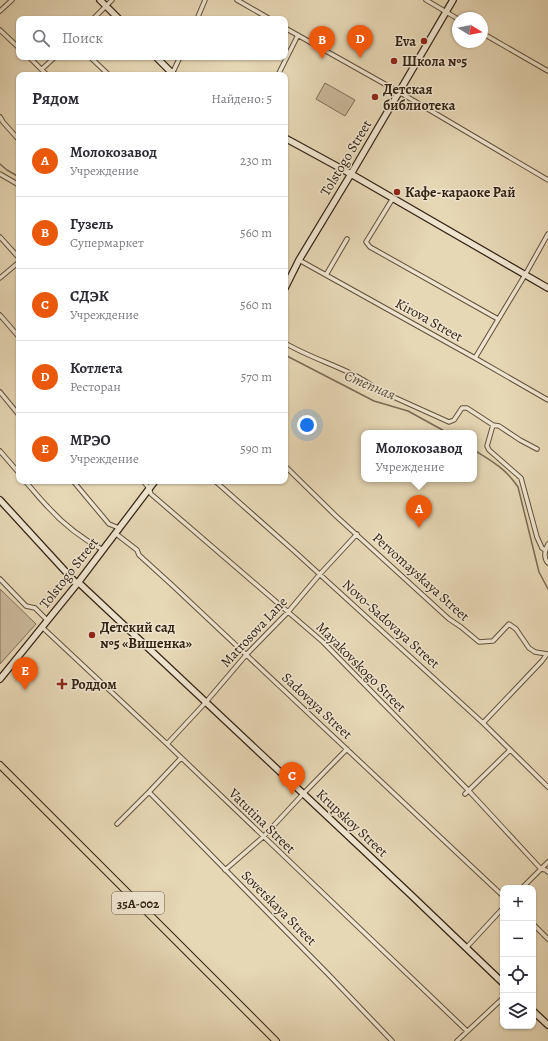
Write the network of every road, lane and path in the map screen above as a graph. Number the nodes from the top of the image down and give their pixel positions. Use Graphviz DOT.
graph roads {
  1 [pos="12,0"];
  2 [pos="100,0"];
  3 [pos="112,0"];
  4 [pos="206,0"];
  5 [pos="237,0"];
  6 [pos="426,0"];
  7 [pos="454,0"];
  8 [pos="106,6"];
  9 [pos="0,12"];
  10 [pos="446,12"];
  11 [pos="96,16"];
  12 [pos="116,16"];
  13 [pos="198,16"];
  14 [pos="265,16"];
  15 [pos="452,16"];
  16 [pos="0,30"];
  17 [pos="288,30"];
  18 [pos="298,35"];
  19 [pos="488,36"];
  20 [pos="16,45"];
  21 [pos="288,55"];
  22 [pos="32,60"];
  23 [pos="52,60"];
  24 [pos="93,60"];
  25 [pos="159,60"];
  26 [pos="179,60"];
  27 [pos="286,60"];
  28 [pos="42,69"];
  29 [pos="548,71"];
  30 [pos="44,72"];
  31 [pos="106,72"];
  32 [pos="170,72"];
  33 [pos="174,72"];
  34 [pos="280,72"];
  35 [pos="399,92"];
  36 [pos="0,117"];
  37 [pos="16,137"];
  38 [pos="288,140"];
  39 [pos="0,174"];
  40 [pos="351,174"];
  41 [pos="548,180"];
  42 [pos="16,183"];
  43 [pos="392,198"];
  44 [pos="548,234"];
  45 [pos="0,237"];
  46 [pos="347,239"];
  47 [pos="16,255"];
  48 [pos="299,260"];
  49 [pos="16,265"];
  50 [pos="326,275"];
  51 [pos="525,275"];
  52 [pos="0,278"];
  53 [pos="288,282"];
  54 [pos="548,288"];
  55 [pos="0,315"];
  56 [pos="498,319"];
  57 [pos="16,334"];
  58 [pos="288,345"];
  59 [pos="475,358"];
  60 [pos="0,392"];
  61 [pos="548,400"];
  62 [pos="16,411"];
  63 [pos="493,425"];
  64 [pos="537,449"];
  65 [pos="0,451"];
  66 [pos="288,469"];
  67 [pos="16,470"];
  68 [pos="29,484"];
  69 [pos="76,484"];
  70 [pos="146,484"];
  71 [pos="152,484"];
  72 [pos="218,484"];
  73 [pos="149,488"];
  74 [pos="0,500"];
  75 [pos="117,530"];
  76 [pos="357,534"];
  77 [pos="548,544"];
  78 [pos="103,550"];
  79 [pos="545,550"];
  80 [pos="548,563"];
  81 [pos="320,574"];
  82 [pos="0,579"];
  83 [pos="78,583"];
  84 [pos="288,612"];
  85 [pos="47,620"];
  86 [pos="42,627"];
  87 [pos="548,654"];
  88 [pos="246,655"];
  89 [pos="0,679"];
  90 [pos="206,702"];
  91 [pos="483,723"];
  92 [pos="167,744"];
  93 [pos="347,749"];
  94 [pos="510,750"];
  95 [pos="181,758"];
  96 [pos="0,765"];
  97 [pos="548,787"];
  98 [pos="468,790"];
  99 [pos="149,792"];
  100 [pos="303,794"];
  101 [pos="465,794"];
  102 [pos="117,824"];
  103 [pos="263,837"];
  104 [pos="548,862"];
  105 [pos="541,869"];
  106 [pos="225,870"];
  107 [pos="548,872"];
  108 [pos="525,885"];
  109 [pos="500,893"];
  110 [pos="500,911"];
  111 [pos="536,927"];
  112 [pos="548,939"];
  113 [pos="466,948"];
  114 [pos="500,980"];
  115 [pos="500,1001"];
  116 [pos="536,1014"];
  117 [pos="548,1025"];
  118 [pos="467,1031"];
  119 [pos="276,1041"];
  120 [pos="392,1041"];
  121 [pos="457,1041"];
  1 -- 9 [label="street"];
  2 -- 8 [label="main road"];
  3 -- 8 [label="street"];
  4 -- 13 [label="street"];
  5 -- 14 [label="street"];
  6 -- 10 [label="street"];
  7 -- 10 [label="main road, Tolstogo Street"];
  8 -- 11 [label="street"];
  8 -- 12 [label="main road"];
  10 -- 15 [label="street"];
  10 -- 35 [label="main road, Tolstogo Street"];
  16 -- 20 [label="street"];
  17 -- 18 [label="street"];
  18 -- 21 [label="street"];
  18 -- 35 [label="street"];
  19 -- 29 [label="street"];
  22 -- 28 [label="street"];
  23 -- 28 [label="street"];
  24 -- 31 [label="street"];
  25 -- 32 [label="main road"];
  26 -- 33 [label="street"];
  27 -- 34 [label="street"];
  28 -- 30 [label="street"];
  35 -- 40 [label="main road, Tolstogo Street"];
  35 -- 41 [label="street"];
  36 -- 37 [label="street"];
  38 -- 40 [label="main road"];
  39 -- 42 [label="street"];
  40 -- 43 [label="main road"];
  40 -- 48 [label="main road, Tolstogo Street"];
  43 -- 51 [label="main road"];
  43 -- 56 [label="street"];
  44 -- 51 [label="street"];
  45 -- 47 [label="street"];
  46 -- 50 [label="street"];
  48 -- 50 [label="street, Kirova Street"];
  48 -- 53 [label="main road, Tolstogo Street"];
  49 -- 52 [label="street"];
  50 -- 59 [label="street, Kirova Street"];
  51 -- 54 [label="main road"];
  51 -- 56 [label="street"];
  55 -- 57 [label="street"];
  56 -- 59 [label="street"];
  58 -- 63 [label="street"];
  59 -- 61 [label="street, Kirova Street"];
  60 -- 62 [label="street"];
  63 -- 64 [label="street"];
  63 -- 79 [label="street"];
  65 -- 67 [label="street"];
  66 -- 76 [label="street, Pervomayskaya Street"];
  68 -- 78 [label="street"];
  69 -- 75 [label="street, Sadovaya Street"];
  70 -- 73 [label="street, Mayakovskogo Street"];
  71 -- 73 [label="main road, Tolstogo Street"];
  72 -- 81 [label="street, Novo-Sadovaya Street"];
  73 -- 75 [label="main road, Tolstogo Street"];
  73 -- 84 [label="street, Mayakovskogo Street"];
  74 -- 83 [label="main road, Krupskoy Street"];
  75 -- 78 [label="main road, Tolstogo Street"];
  75 -- 88 [label="street, Sadovaya Street"];
  76 -- 81 [label="street, Matrosova Lane"];
  76 -- 87 [label="street, Pervomayskaya Street"];
  77 -- 79 [label="street"];
  78 -- 83 [label="main road, Tolstogo Street"];
  79 -- 80 [label="street"];
  81 -- 84 [label="street, Matrosova Lane"];
  81 -- 91 [label="street, Novo-Sadovaya Street"];
  82 -- 85 [label="street"];
  83 -- 85 [label="main road, Tolstogo Street"];
  83 -- 90 [label="main road, Krupskoy Street"];
  84 -- 88 [label="street, Matrosova Lane"];
  84 -- 98 [label="street, Mayakovskogo Street"];
  85 -- 86 [label="main road, Tolstogo Street"];
  86 -- 89 [label="main road, Tolstogo Street"];
  86 -- 92 [label="street, Vatutina Street"];
  87 -- 91 [label="street"];
  88 -- 90 [label="street, Matrosova Lane"];
  88 -- 93 [label="street, Sadovaya Street"];
  90 -- 92 [label="street, Matrosova Lane"];
  90 -- 100 [label="main road, Krupskoy Street"];
  91 -- 94 [label="street, Novo-Sadovaya Street"];
  92 -- 95 [label="street, Vatutina Street"];
  93 -- 100 [label="street"];
  93 -- 109 [label="street, Sadovaya Street"];
  94 -- 97 [label="street, Novo-Sadovaya Street"];
  94 -- 98 [label="street"];
  95 -- 99 [label="street"];
  95 -- 103 [label="street, Vatutina Street"];
  96 -- 119 [label="highway, 35А-002"];
  98 -- 101 [label="street"];
  98 -- 105 [label="street, Mayakovskogo Street"];
  99 -- 102 [label="street"];
  99 -- 106 [label="street, Sovetskaya Street"];
  100 -- 103 [label="street"];
  100 -- 113 [label="main road, Krupskoy Street"];
  103 -- 106 [label="street"];
  103 -- 118 [label="street, Vatutina Street"];
  104 -- 105 [label="street"];
  105 -- 107 [label="street, Mayakovskogo Street"];
  105 -- 108 [label="street"];
  106 -- 120 [label="street, Sovetskaya Street"];
  110 -- 113 [label="street"];
  111 -- 112 [label="street"];
  113 -- 114 [label="main road, Krupskoy Street"];
  115 -- 118 [label="street"];
  116 -- 117 [label="main road"];
  118 -- 121 [label="street"];
}
